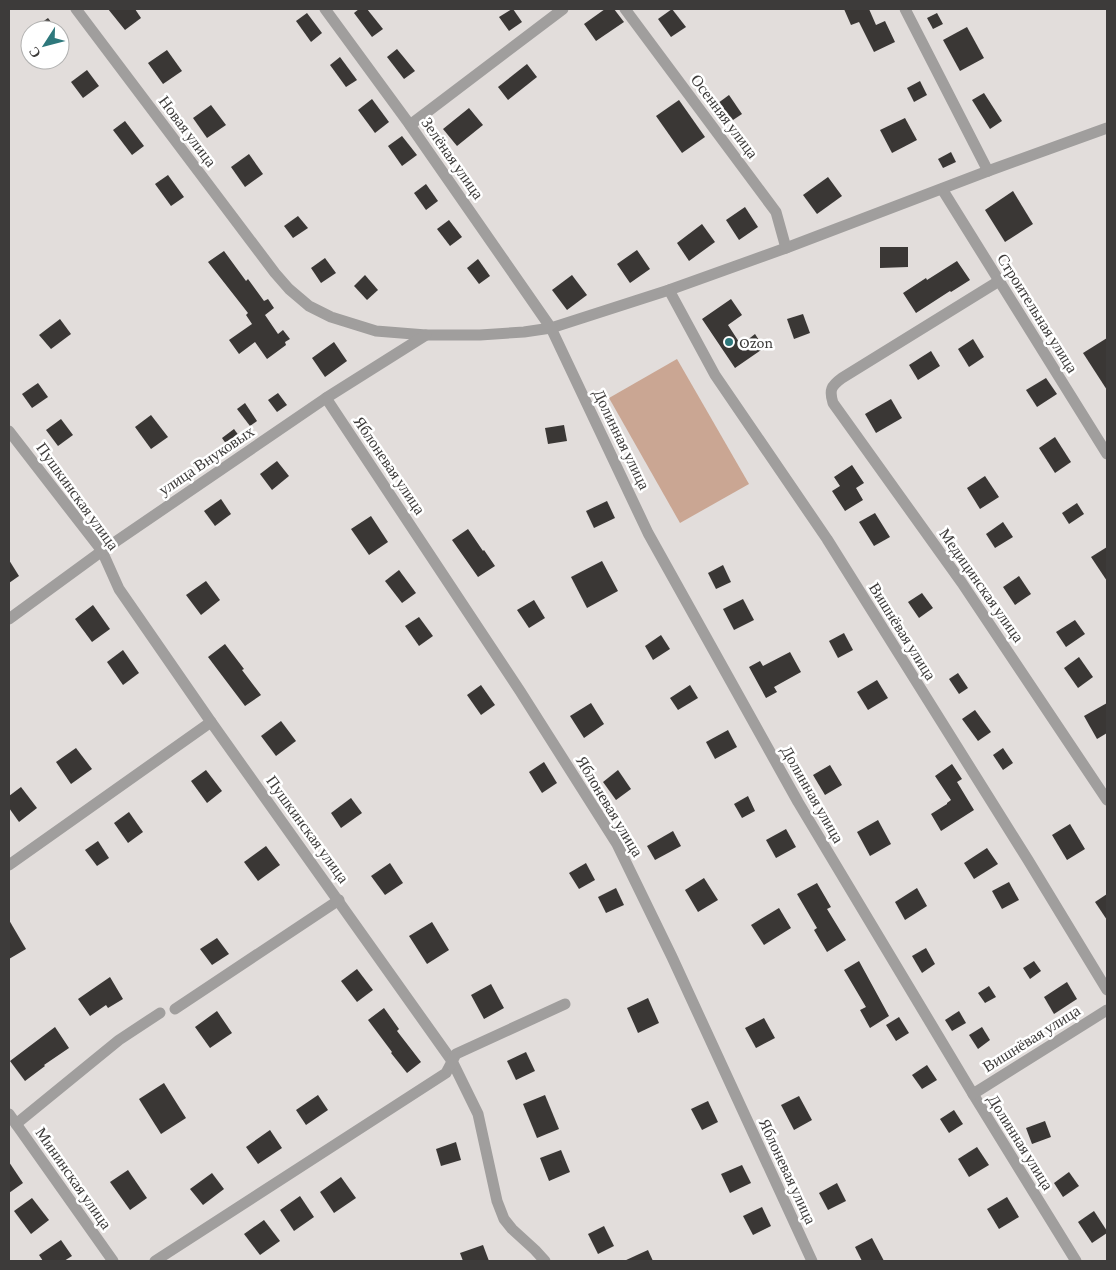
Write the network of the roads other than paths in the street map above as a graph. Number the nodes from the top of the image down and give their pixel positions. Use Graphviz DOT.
graph roads {
  1 [pos="76,9"];
  2 [pos="324,9"];
  3 [pos="563,9"];
  4 [pos="625,9"];
  5 [pos="904,9"];
  6 [pos="410,125"];
  7 [pos="1107,128"];
  8 [pos="988,171"];
  9 [pos="942,189"];
  10 [pos="786,248"];
  11 [pos="999,281"];
  12 [pos="669,290"];
  13 [pos="551,328"];
  14 [pos="426,335"];
  15 [pos="326,398"];
  16 [pos="9,431"];
  17 [pos="1107,454"];
  18 [pos="102,551"];
  19 [pos="9,619"];
  20 [pos="211,722"];
  21 [pos="1107,800"];
  22 [pos="9,864"];
  23 [pos="339,900"];
  24 [pos="1107,990"];
  25 [pos="565,1004"];
  26 [pos="175,1010"];
  27 [pos="1107,1010"];
  28 [pos="160,1012"];
  29 [pos="452,1061"];
  30 [pos="972,1094"];
  31 [pos="9,1114"];
  32 [pos="16,1124"];
  33 [pos="113,1261"];
  34 [pos="155,1261"];
  35 [pos="545,1261"];
  36 [pos="812,1261"];
  37 [pos="1076,1261"];
  1 -- 14 [label="street, Новая улица"];
  2 -- 6 [label="street, Зелёная улица"];
  3 -- 6 [label="street"];
  4 -- 10 [label="street, Осенняя улица"];
  5 -- 8 [label="street"];
  6 -- 13 [label="street, Зелёная улица"];
  7 -- 8 [label="street, Новая улица"];
  8 -- 9 [label="street, Новая улица"];
  9 -- 10 [label="street, Новая улица"];
  9 -- 11 [label="street, Строительная улица"];
  10 -- 12 [label="street, Новая улица"];
  11 -- 17 [label="street, Строительная улица"];
  11 -- 21 [label="street, Медицинская улица"];
  12 -- 13 [label="street, Новая улица"];
  12 -- 24 [label="street, Вишнёвая улица"];
  13 -- 14 [label="street, Новая улица"];
  13 -- 30 [label="street, Долинная улица"];
  14 -- 15 [label="street, улица Внуковых"];
  15 -- 18 [label="street, улица Внуковых"];
  15 -- 36 [label="street, Яблоневая улица"];
  16 -- 18 [label="street, Пушкинская улица"];
  18 -- 19 [label="street, улица Внуковых"];
  18 -- 20 [label="street, Пушкинская улица"];
  20 -- 22 [label="street"];
  20 -- 23 [label="street, Пушкинская улица"];
  23 -- 26 [label="street"];
  23 -- 29 [label="street, Пушкинская улица"];
  25 -- 29 [label="street"];
  27 -- 30 [label="street, Вишнёвая улица"];
  28 -- 32 [label="street"];
  29 -- 34 [label="street"];
  29 -- 35 [label="street, Пушкинская улица"];
  30 -- 37 [label="street, Долинная улица"];
  31 -- 32 [label="street, Мининская улица"];
  32 -- 33 [label="street, Мининская улица"];
}
